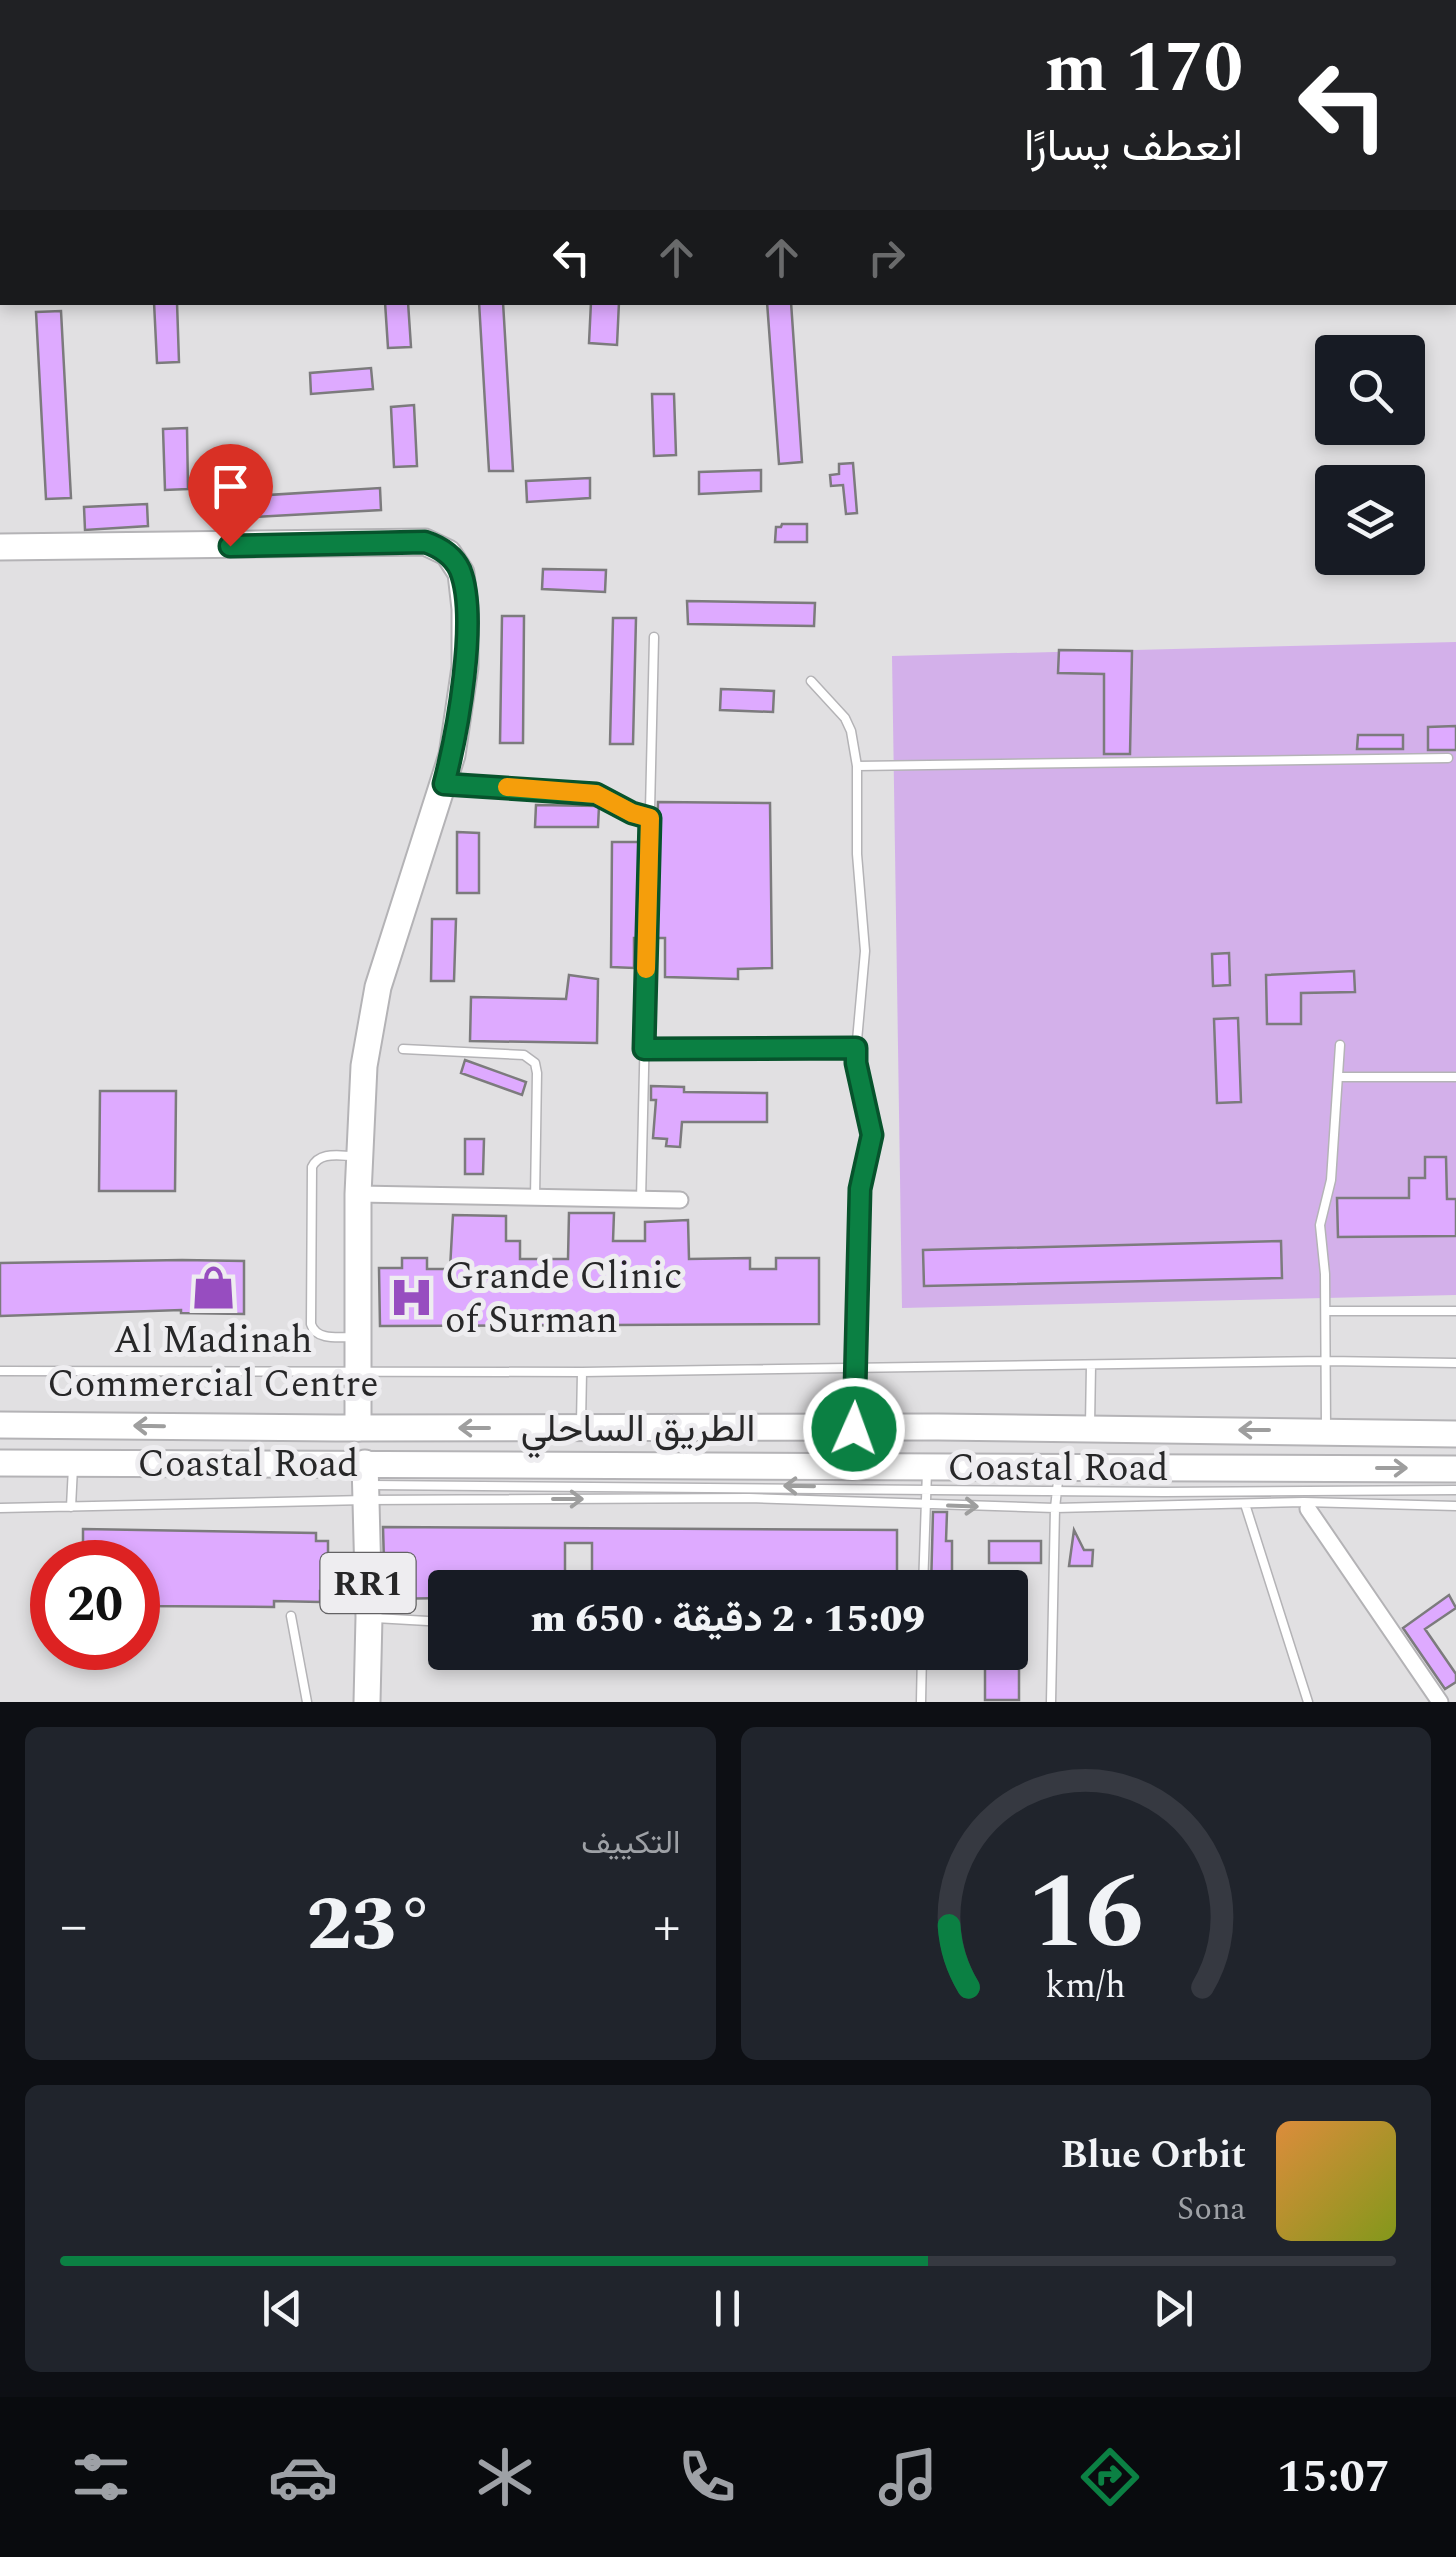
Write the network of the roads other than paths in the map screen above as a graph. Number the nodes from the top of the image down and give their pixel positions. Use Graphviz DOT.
graph roads {
  1 [pos="0,548"];
  2 [pos="654,636"];
  3 [pos="810,681"];
  4 [pos="1448,758"];
  5 [pos="857,766"];
  6 [pos="444,784"];
  7 [pos="650,818"];
  8 [pos="1340,1045"];
  9 [pos="856,1048"];
  10 [pos="403,1049"];
  11 [pos="644,1049"];
  12 [pos="1339,1077"];
  13 [pos="1456,1077"];
  14 [pos="359,1156"];
  15 [pos="358,1194"];
  16 [pos="535,1198"];
  17 [pos="641,1200"];
  18 [pos="680,1200"];
  19 [pos="1326,1311"];
  20 [pos="1456,1311"];
  21 [pos="359,1337"];
  22 [pos="1327,1361"];
  23 [pos="1456,1364"];
  24 [pos="1091,1365"];
  25 [pos="856,1369"];
  26 [pos="0,1370"];
  27 [pos="582,1372"];
  28 [pos="359,1373"];
  29 [pos="0,1425"];
  30 [pos="358,1428"];
  31 [pos="580,1428"];
  32 [pos="854,1429"];
  33 [pos="1090,1429"];
  34 [pos="1326,1431"];
  35 [pos="1456,1434"];
  36 [pos="0,1463"];
  37 [pos="74,1463"];
  38 [pos="1456,1468"];
  39 [pos="749,1476"];
  40 [pos="926,1478"];
  41 [pos="1058,1479"];
  42 [pos="1292,1479"];
  43 [pos="365,1483"];
  44 [pos="1456,1490"];
  45 [pos="749,1498"];
  46 [pos="1245,1504"];
  47 [pos="924,1505"];
  48 [pos="1306,1506"];
  49 [pos="1456,1506"];
  50 [pos="71,1507"];
  51 [pos="0,1508"];
  52 [pos="1055,1508"];
  53 [pos="923,1570"];
  54 [pos="290,1616"];
  55 [pos="368,1617"];
  56 [pos="428,1621"];
  57 [pos="922,1670"];
  58 [pos="307,1702"];
  59 [pos="367,1702"];
  60 [pos="922,1702"];
  61 [pos="1050,1702"];
  62 [pos="1308,1702"];
  63 [pos="1440,1702"];
  1 -- 6 [label="main road"];
  2 -- 7 [label="lane"];
  3 -- 5 [label="lane"];
  4 -- 5 [label="lane"];
  5 -- 9 [label="lane"];
  6 -- 7 [label="lane"];
  6 -- 14 [label="main road"];
  7 -- 11 [label="lane"];
  8 -- 12 [label="lane"];
  9 -- 11 [label="lane"];
  9 -- 25 [label="lane"];
  10 -- 16 [label="lane"];
  11 -- 17 [label="lane"];
  12 -- 13 [label="lane"];
  12 -- 19 [label="lane"];
  14 -- 15 [label="main road"];
  14 -- 21 [label="lane"];
  15 -- 16 [label="street"];
  15 -- 21 [label="main road"];
  16 -- 17 [label="street"];
  17 -- 18 [label="street"];
  19 -- 20 [label="lane"];
  19 -- 22 [label="lane"];
  21 -- 28 [label="main road"];
  22 -- 23 [label="lane"];
  22 -- 24 [label="lane"];
  22 -- 34 [label="lane"];
  24 -- 25 [label="lane"];
  24 -- 33 [label="lane"];
  25 -- 27 [label="lane"];
  25 -- 32 [label="lane"];
  26 -- 28 [label="lane"];
  27 -- 28 [label="lane"];
  27 -- 31 [label="lane"];
  28 -- 30 [label="main road"];
  30 -- 29 [label="main road, الطريق الساحلي, one-way"];
  31 -- 30 [label="main road, الطريق الساحلي, one-way"];
  31 -- 32 [label="main road, الطريق الساحلي"];
  32 -- 33 [label="main road, الطريق الساحلي"];
  34 -- 33 [label="main road, الطريق الساحلي, one-way"];
  34 -- 35 [label="main road, الطريق الساحلي"];
  36 -- 37 [label="main road, Coastal Road"];
  37 -- 43 [label="main road, Coastal Road"];
  37 -- 50 [label="lane"];
  42 -- 38 [label="main road, Coastal Road, one-way"];
  39 -- 40 [label="main road, Coastal Road"];
  39 -- 43 [label="main road, Coastal Road"];
  39 -- 45 [label="lane"];
  40 -- 41 [label="main road, Coastal Road"];
  40 -- 47 [label="lane"];
  41 -- 42 [label="main road, Coastal Road"];
  41 -- 52 [label="lane"];
  42 -- 44 [label="lane"];
  42 -- 48 [label="lane"];
  43 -- 45 [label="lane, one-way"];
  43 -- 50 [label="lane"];
  43 -- 55 [label="main road, RR1"];
  45 -- 47 [label="lane, one-way"];
  46 -- 48 [label="lane"];
  46 -- 52 [label="lane"];
  46 -- 62 [label="lane"];
  47 -- 52 [label="lane, one-way"];
  47 -- 53 [label="lane"];
  48 -- 49 [label="lane"];
  48 -- 63 [label="street"];
  50 -- 51 [label="lane"];
  52 -- 61 [label="lane"];
  54 -- 58 [label="lane"];
  55 -- 56 [label="lane"];
  55 -- 59 [label="main road, RR1"];
  57 -- 60 [label="lane"];
}
